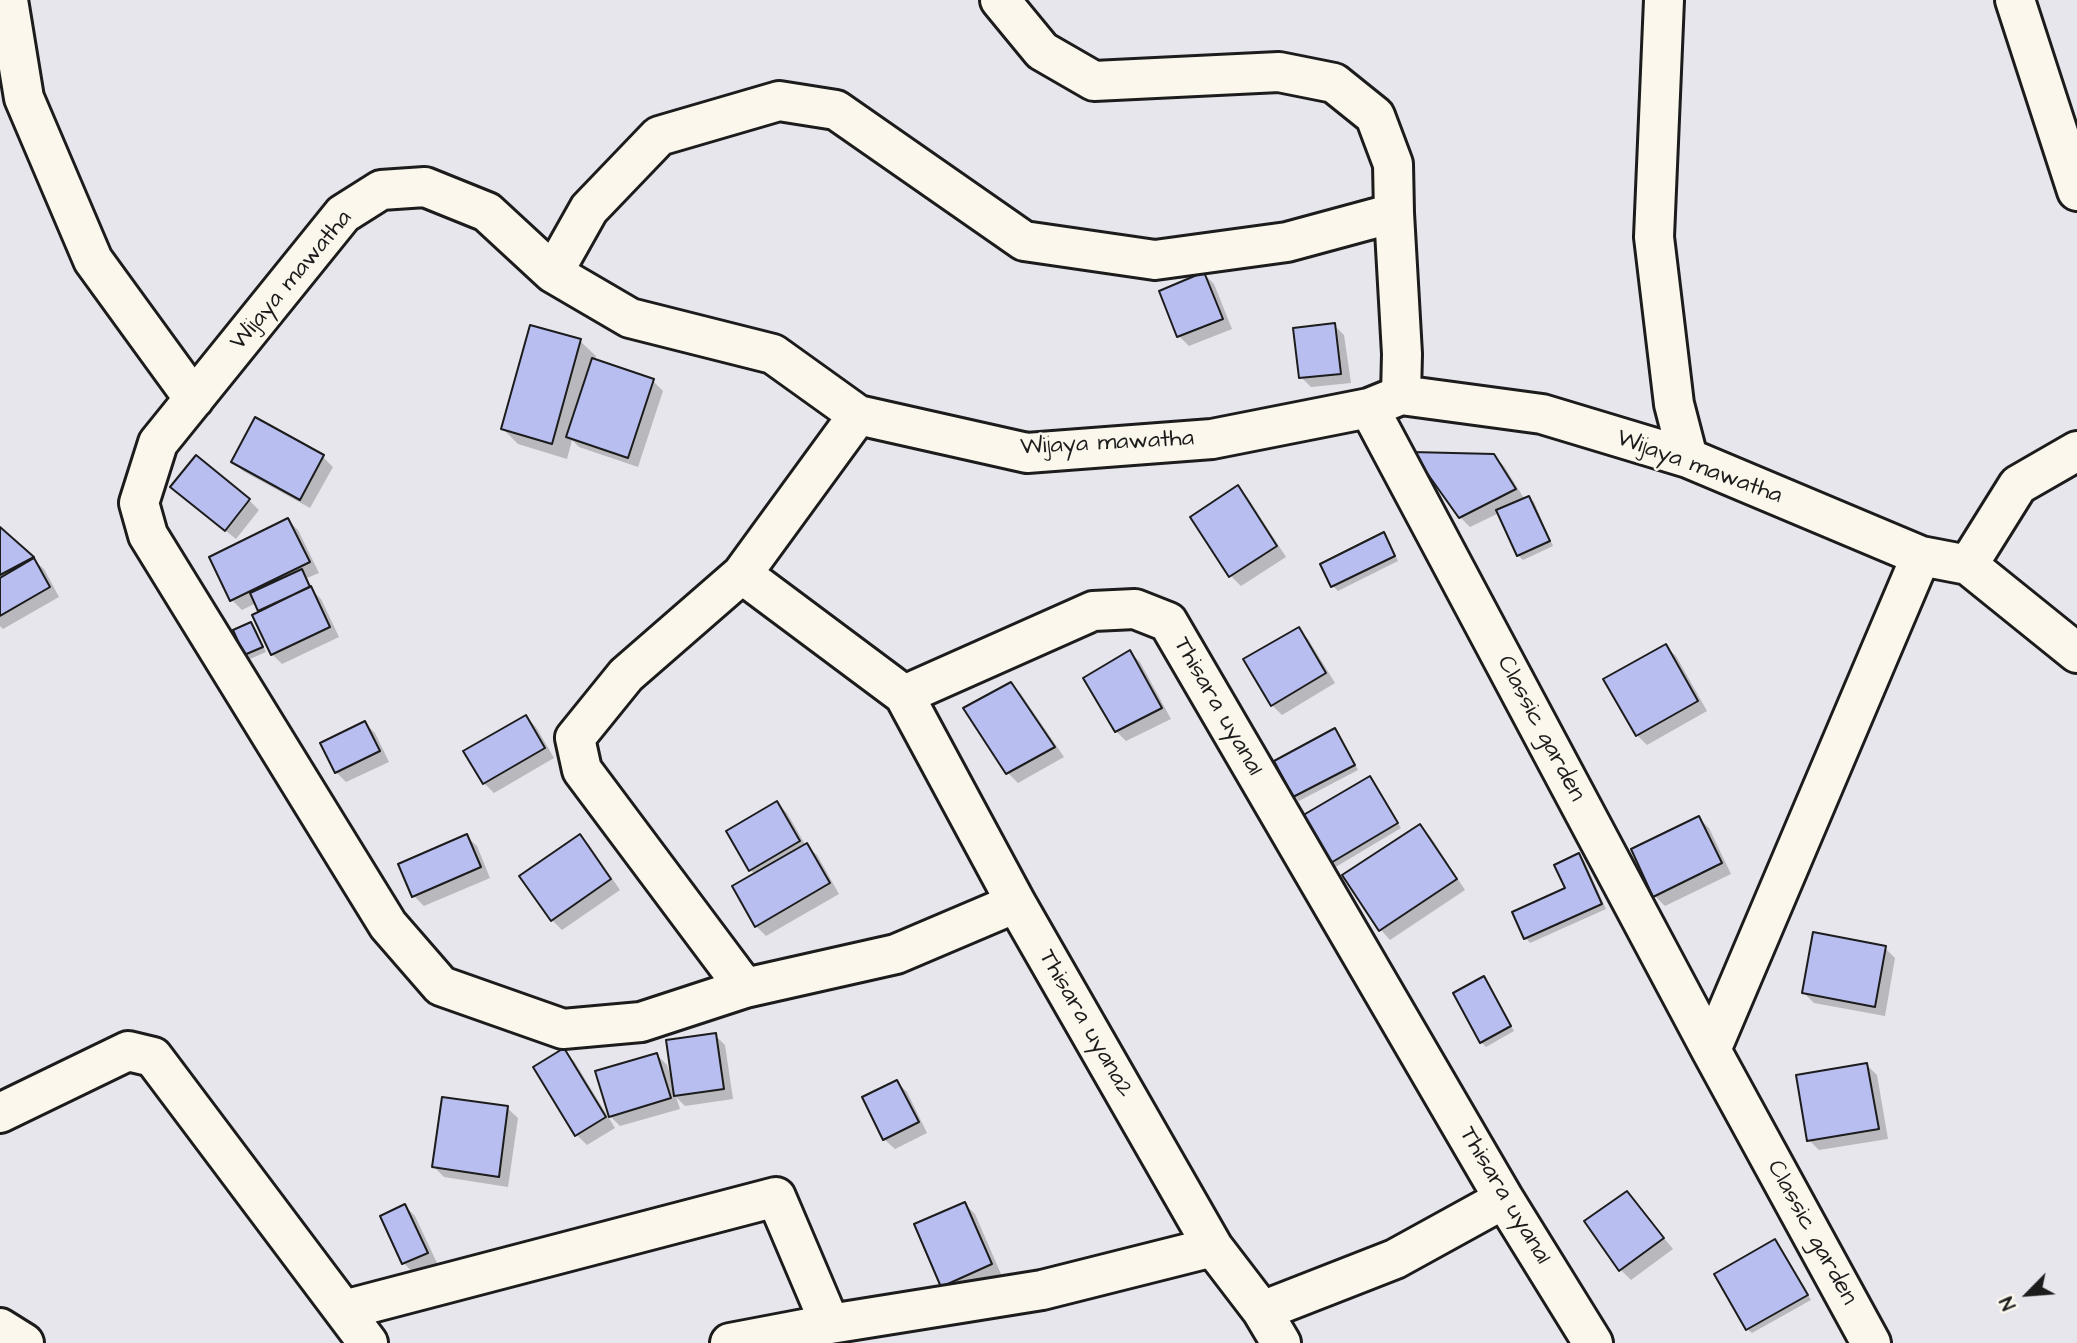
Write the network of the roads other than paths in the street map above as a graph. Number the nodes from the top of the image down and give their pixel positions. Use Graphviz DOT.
graph roads {
  1 [pos="8,0"];
  2 [pos="1000,0"];
  3 [pos="1664,0"];
  4 [pos="2015,0"];
  5 [pos="2075,175"];
  6 [pos="1394,213"];
  7 [pos="553,273"];
  8 [pos="194,399"];
  9 [pos="1385,402"];
  10 [pos="858,415"];
  11 [pos="2077,451"];
  12 [pos="1688,458"];
  13 [pos="1921,556"];
  14 [pos="1968,565"];
  15 [pos="742,574"];
  16 [pos="2077,653"];
  17 [pos="904,695"];
  18 [pos="1016,903"];
  19 [pos="745,988"];
  20 [pos="1711,1049"];
  21 [pos="0,1113"];
  22 [pos="1504,1199"];
  23 [pos="1213,1248"];
  24 [pos="344,1310"];
  25 [pos="830,1324"];
  26 [pos="1271,1327"];
  27 [pos="0,1328"];
  28 [pos="24,1343"];
  29 [pos="368,1343"];
  30 [pos="730,1343"];
  31 [pos="1593,1343"];
  32 [pos="1871,1343"];
  1 -- 8 [label="street"];
  2 -- 6 [label="street"];
  3 -- 12 [label="street"];
  4 -- 5 [label="street"];
  6 -- 7 [label="street"];
  6 -- 9 [label="street"];
  7 -- 8 [label="street, Wijaya mawatha"];
  7 -- 10 [label="street, Wijaya mawatha"];
  8 -- 19 [label="street, Wijaya mawatha"];
  9 -- 10 [label="street, Wijaya mawatha"];
  9 -- 12 [label="street, Wijaya mawatha"];
  9 -- 20 [label="street, Classic garden"];
  10 -- 15 [label="street"];
  11 -- 14 [label="street"];
  12 -- 13 [label="street, Wijaya mawatha"];
  13 -- 14 [label="street, Wijaya mawatha"];
  13 -- 20 [label="street"];
  14 -- 16 [label="street, Wijaya mawatha"];
  15 -- 17 [label="street"];
  15 -- 19 [label="street"];
  17 -- 18 [label="street, Thisara uyana2"];
  17 -- 22 [label="street, Thisara uyana1"];
  18 -- 19 [label="street, Wijaya mawatha"];
  18 -- 23 [label="street, Thisara uyana2"];
  20 -- 32 [label="street, Classic garden"];
  21 -- 24 [label="street"];
  22 -- 26 [label="street"];
  22 -- 31 [label="street, Thisara uyana1"];
  23 -- 25 [label="street"];
  23 -- 26 [label="street, Thisara uyana2"];
  24 -- 25 [label="street"];
  24 -- 29 [label="street"];
  25 -- 30 [label="street"];
  27 -- 28 [label="street"];
}
